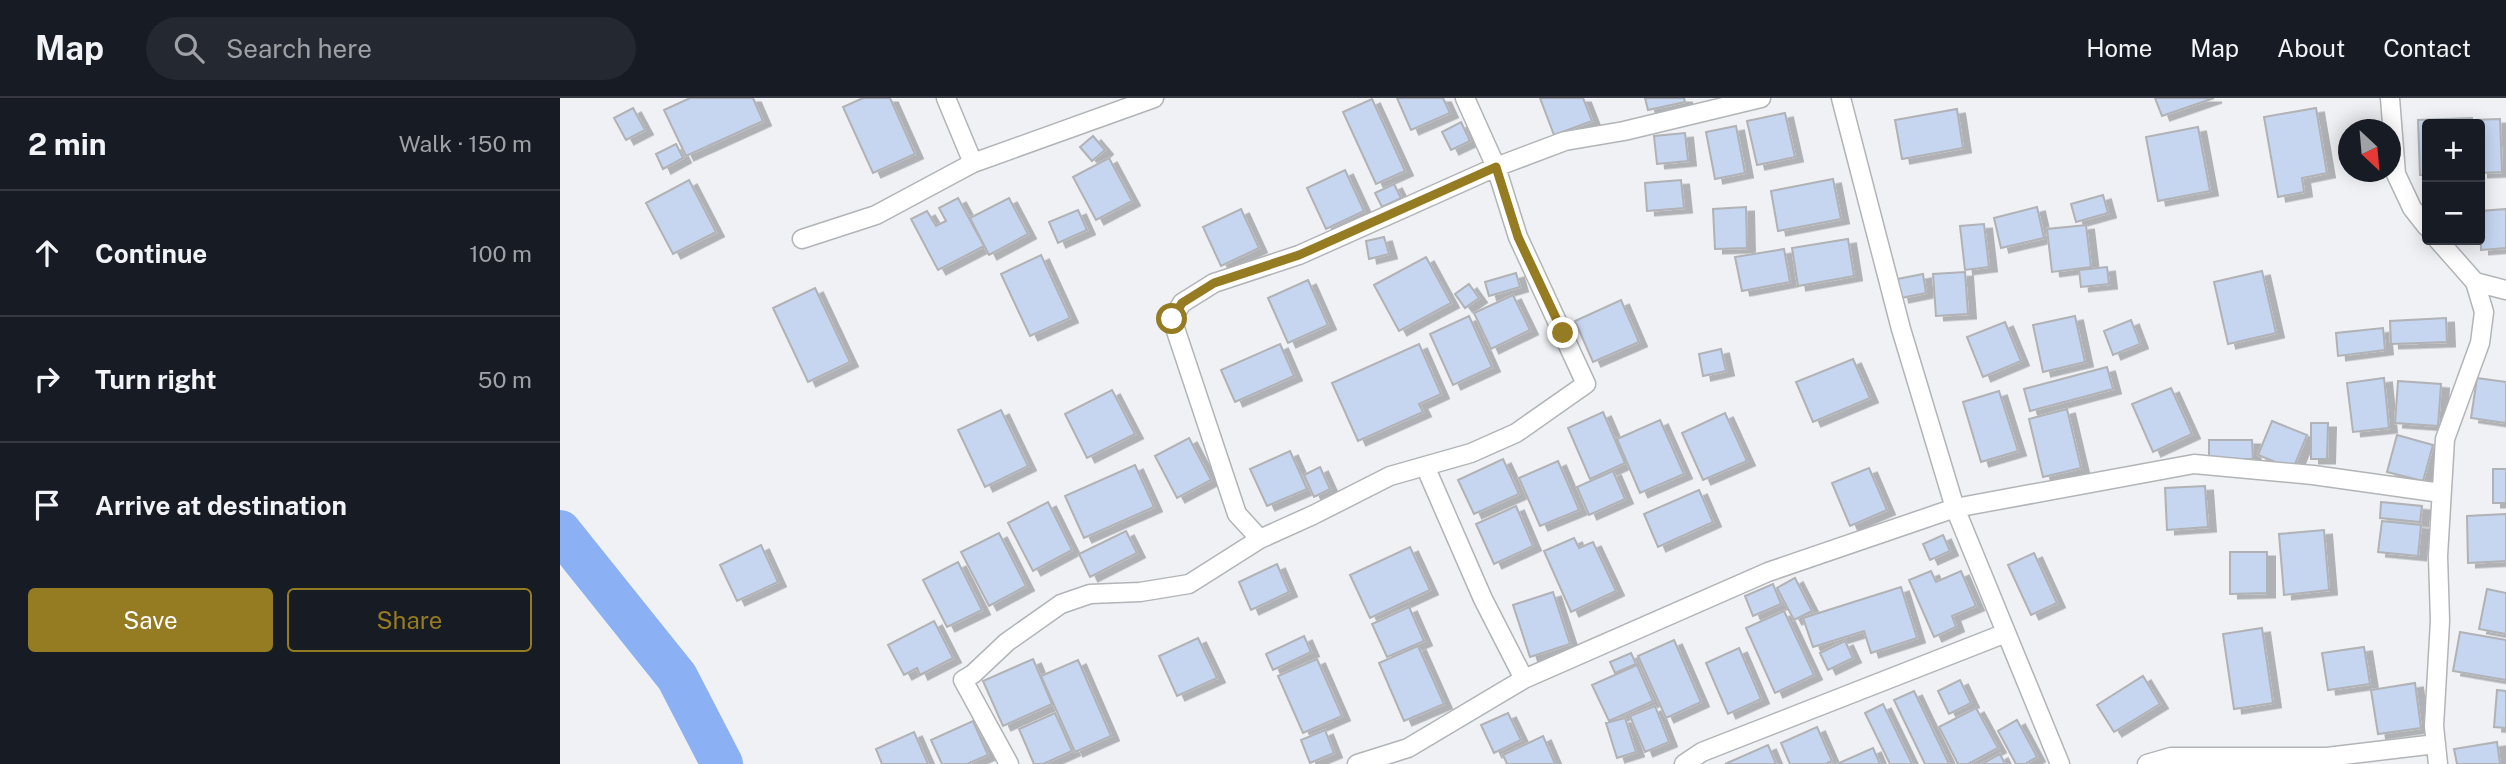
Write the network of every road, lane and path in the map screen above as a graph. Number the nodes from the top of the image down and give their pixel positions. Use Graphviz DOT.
graph roads {
  1 [pos="946,98"];
  2 [pos="1154,98"];
  3 [pos="1465,98"];
  4 [pos="1761,98"];
  5 [pos="1841,98"];
  6 [pos="2390,98"];
  7 [pos="973,163"];
  8 [pos="1496,167"];
  9 [pos="2422,221"];
  10 [pos="803,239"];
  11 [pos="2442,245"];
  12 [pos="2475,282"];
  13 [pos="2506,290"];
  14 [pos="1425,466"];
  15 [pos="2441,493"];
  16 [pos="1955,508"];
  17 [pos="1260,539"];
  18 [pos="2006,633"];
  19 [pos="1524,679"];
  20 [pos="2436,744"];
  21 [pos="1009,764"];
  22 [pos="1357,764"];
  23 [pos="1684,764"];
  24 [pos="2060,764"];
  25 [pos="2147,764"];
  26 [pos="2438,764"];
  1 -- 7 [label="street"];
  2 -- 7 [label="street"];
  3 -- 8 [label="street"];
  4 -- 8 [label="street"];
  5 -- 16 [label="street"];
  6 -- 9 [label="street"];
  7 -- 10 [label="street"];
  8 -- 14 [label="street"];
  8 -- 17 [label="street"];
  11 -- 12 [label="street"];
  12 -- 13 [label="street"];
  12 -- 15 [label="street"];
  14 -- 17 [label="street"];
  14 -- 19 [label="street"];
  15 -- 16 [label="street"];
  15 -- 20 [label="street"];
  16 -- 18 [label="street"];
  16 -- 19 [label="street"];
  17 -- 21 [label="street"];
  18 -- 23 [label="street"];
  18 -- 24 [label="street"];
  19 -- 22 [label="street"];
  20 -- 25 [label="street"];
  20 -- 26 [label="street"];
}
